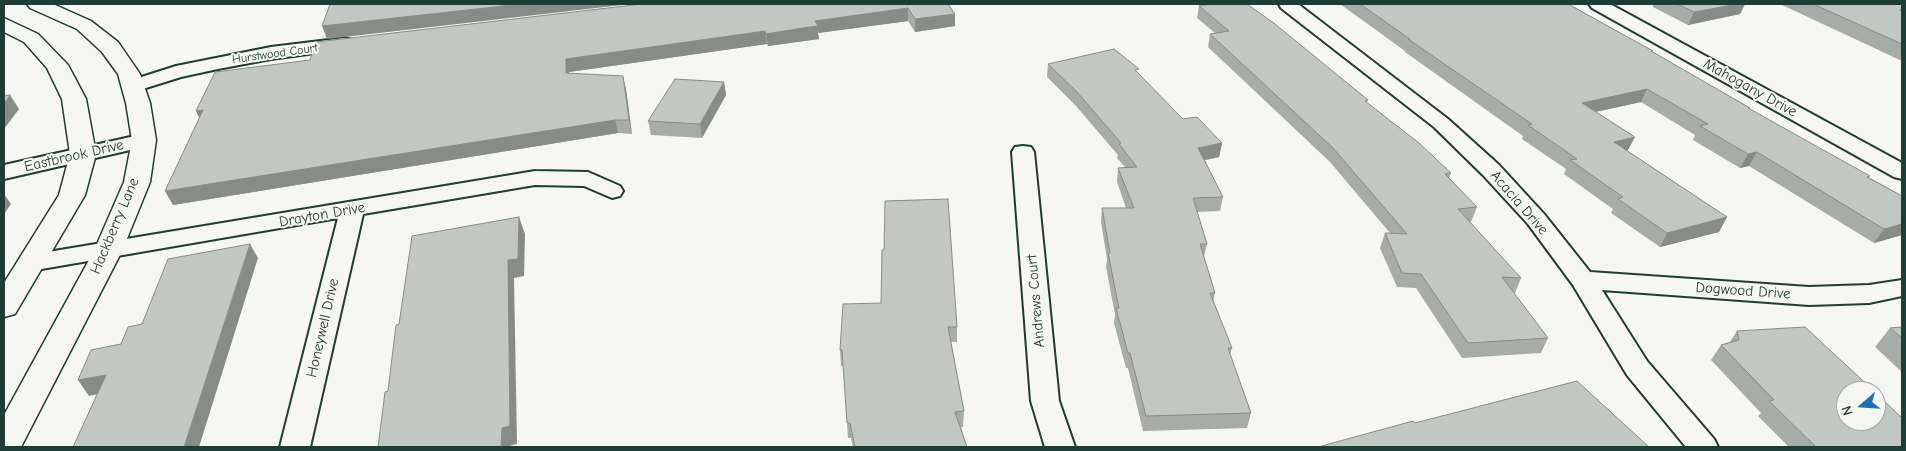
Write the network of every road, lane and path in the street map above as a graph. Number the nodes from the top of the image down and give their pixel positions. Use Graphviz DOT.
graph roads {
  1 [pos="37,4"];
  2 [pos="1287,4"];
  3 [pos="1598,4"];
  4 [pos="4,24"];
  5 [pos="360,42"];
  6 [pos="133,86"];
  7 [pos="144,140"];
  8 [pos="1023,152"];
  9 [pos="83,154"];
  10 [pos="4,172"];
  11 [pos="1902,172"];
  12 [pos="612,191"];
  13 [pos="352,210"];
  14 [pos="108,251"];
  15 [pos="30,263"];
  16 [pos="1583,280"];
  17 [pos="1902,288"];
  18 [pos="4,307"];
  19 [pos="11,421"];
  20 [pos="4,447"];
  21 [pos="295,447"];
  22 [pos="1060,447"];
  23 [pos="1702,447"];
  1 -- 6 [label="street, Hackberry Lane"];
  2 -- 16 [label="street, Acacia Drive"];
  3 -- 11 [label="street, Mahogany Drive"];
  4 -- 9 [label="street"];
  5 -- 6 [label="street, Hurstwood Court"];
  6 -- 7 [label="street, Hackberry Lane"];
  7 -- 9 [label="street, Eastbrook Drive"];
  7 -- 14 [label="street, Hackberry Lane"];
  8 -- 22 [label="street, Andrews Court"];
  9 -- 10 [label="street, Eastbrook Drive"];
  9 -- 15 [label="street"];
  12 -- 13 [label="street, Drayton Drive"];
  13 -- 14 [label="street, Drayton Drive"];
  13 -- 21 [label="street, Honeywell Drive"];
  14 -- 15 [label="street, Drayton Drive"];
  14 -- 19 [label="street, Hackberry Lane"];
  15 -- 18 [label="street"];
  16 -- 17 [label="street, Dogwood Drive"];
  16 -- 23 [label="street, Acacia Drive"];
  19 -- 20 [label="street, Hackberry Lane"];
}
